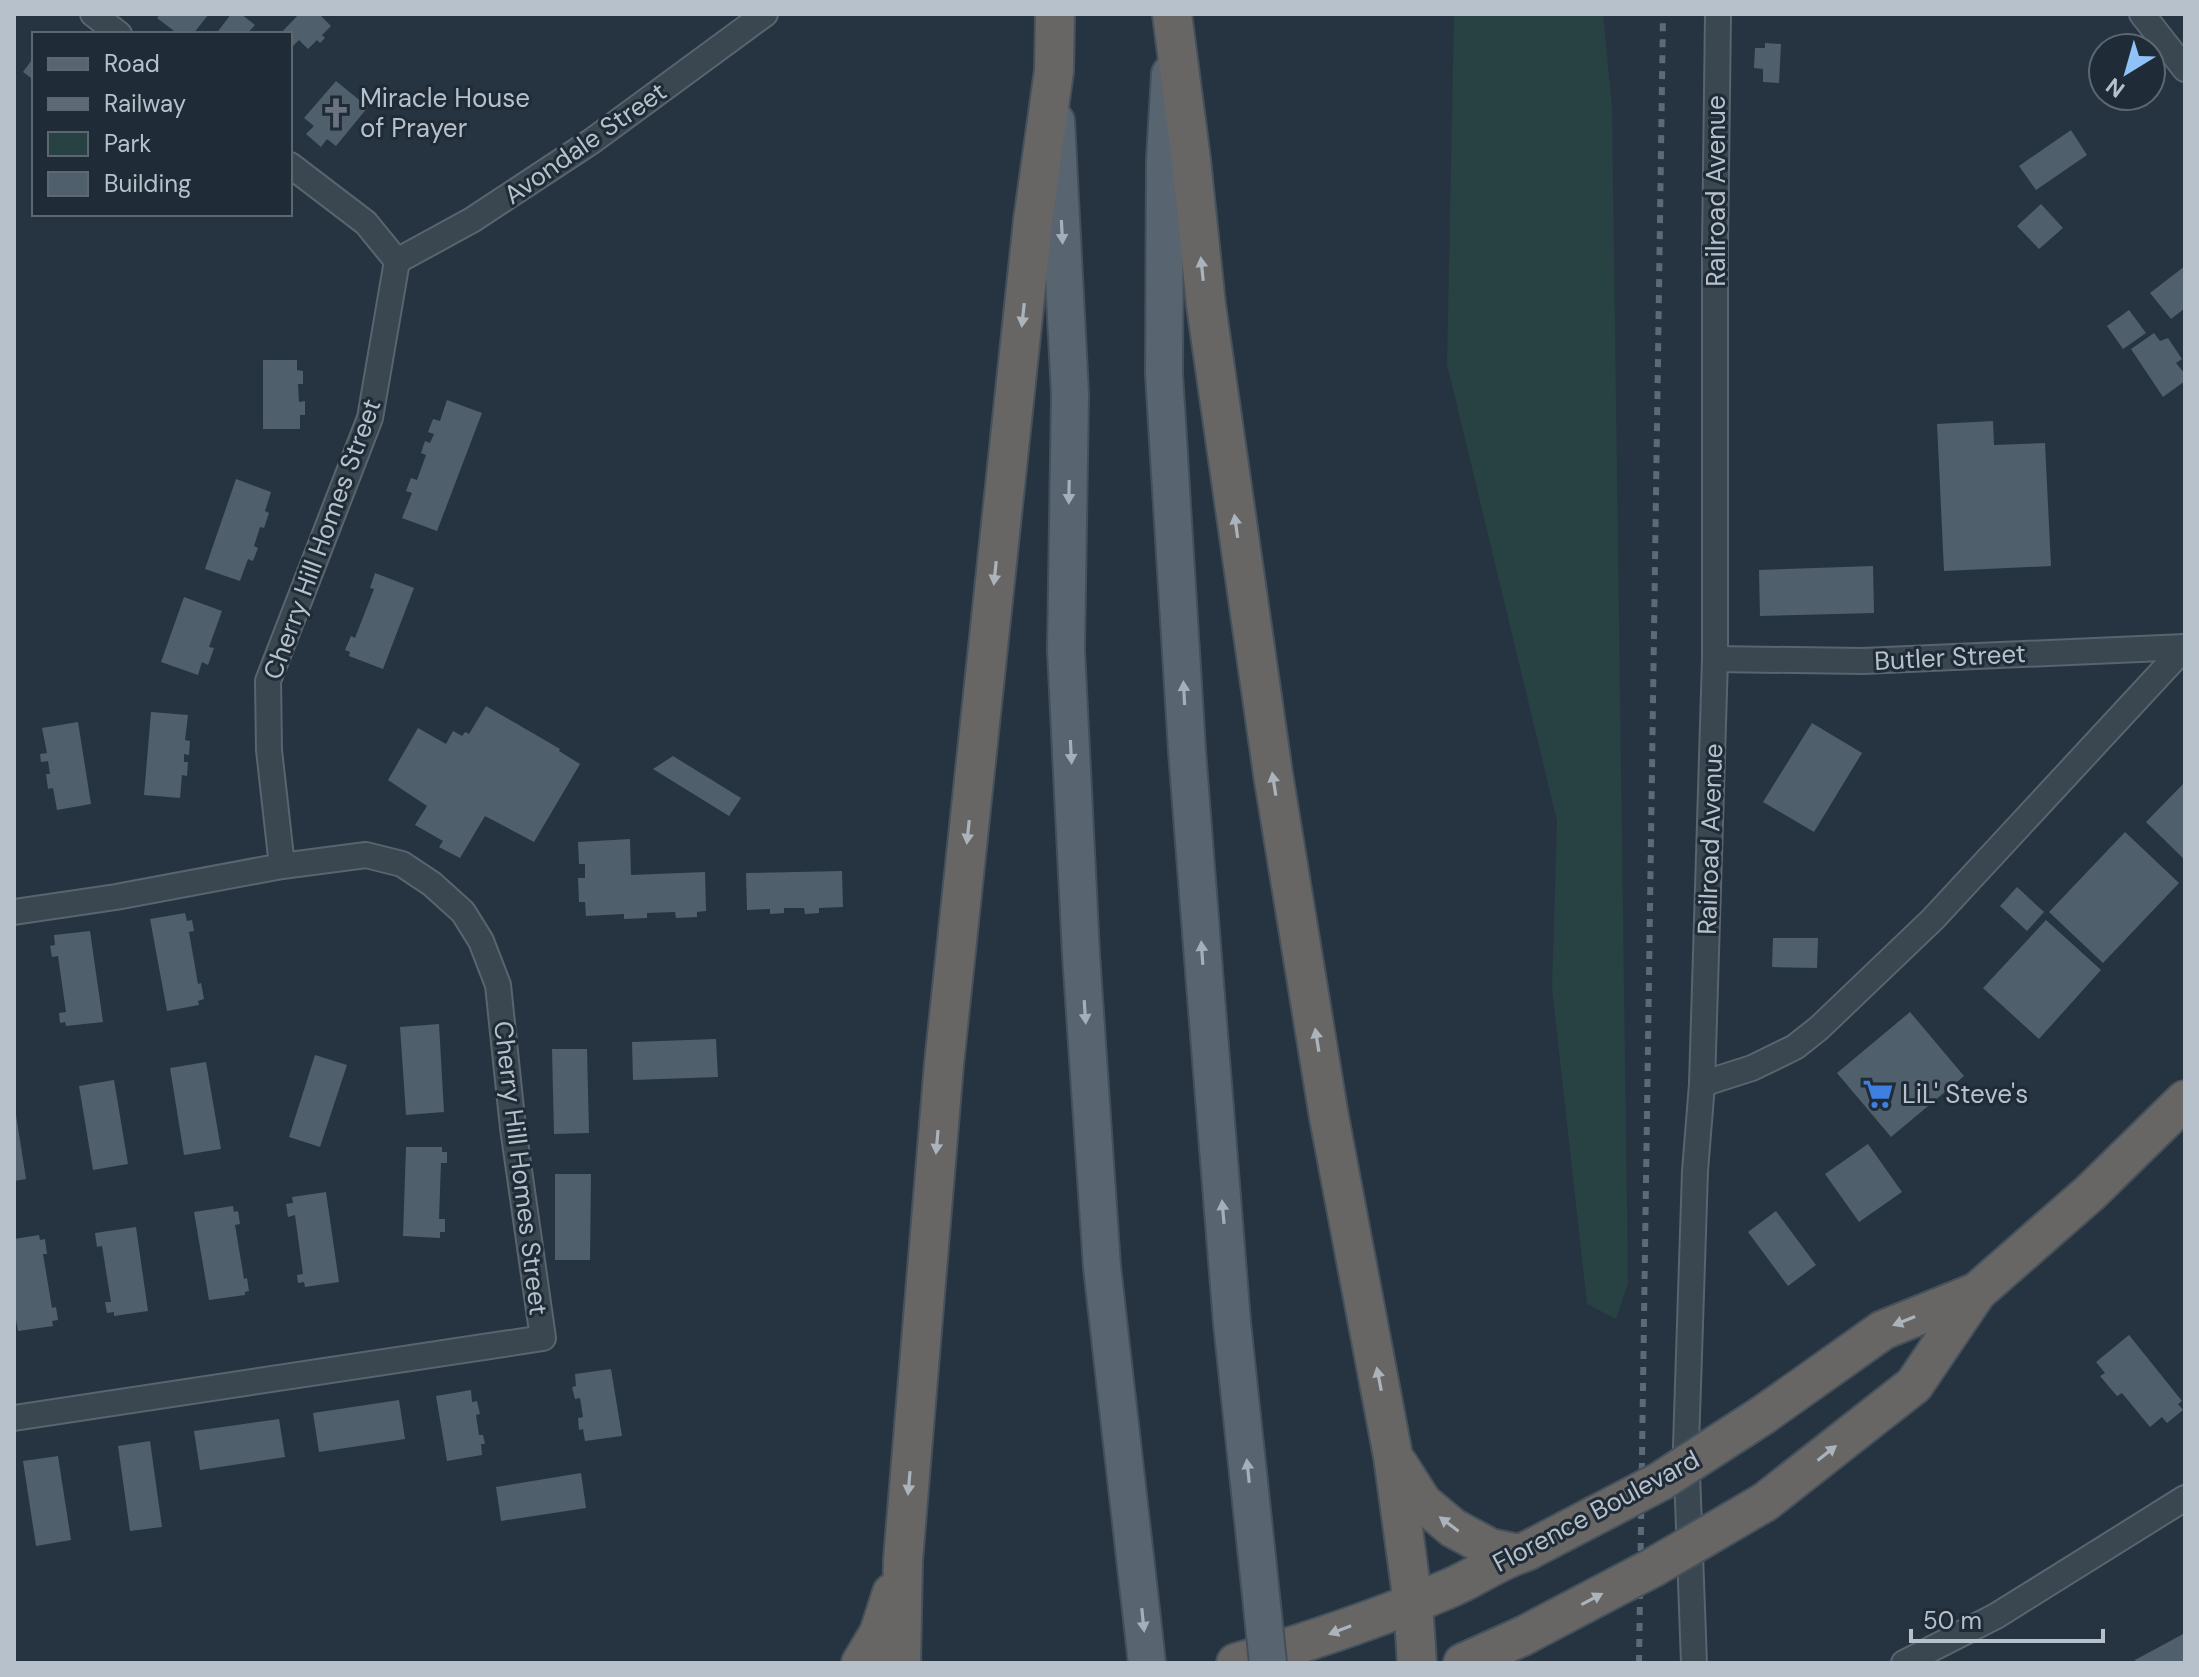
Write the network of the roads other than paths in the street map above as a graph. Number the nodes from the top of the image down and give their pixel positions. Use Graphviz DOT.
graph roads {
  1 [pos="93,14"];
  2 [pos="765,14"];
  3 [pos="1055,14"];
  4 [pos="1718,14"];
  5 [pos="2142,14"];
  6 [pos="1172,19"];
  7 [pos="116,32"];
  8 [pos="2185,69"];
  9 [pos="1054,71"];
  10 [pos="292,167"];
  11 [pos="397,261"];
  12 [pos="2185,647"];
  13 [pos="1715,659"];
  14 [pos="282,866"];
  15 [pos="14,912"];
  16 [pos="1702,1084"];
  17 [pos="2185,1100"];
  18 [pos="1977,1292"];
  19 [pos="14,1418"];
  20 [pos="1393,1456"];
  21 [pos="2185,1498"];
  22 [pos="1523,1552"];
  23 [pos="903,1560"];
  24 [pos="1413,1603"];
  25 [pos="1502,1649"];
  26 [pos="861,1663"];
  27 [pos="901,1663"];
  28 [pos="1147,1663"];
  29 [pos="1236,1663"];
  30 [pos="1268,1663"];
  31 [pos="1417,1663"];
  32 [pos="1463,1663"];
  33 [pos="1694,1663"];
  34 [pos="1904,1663"];
  1 -- 7 [label="street"];
  2 -- 11 [label="street, Avondale Street"];
  3 -- 9 [label="highway"];
  4 -- 13 [label="street, Railroad Avenue"];
  5 -- 8 [label="street"];
  20 -- 6 [label="highway, one-way"];
  30 -- 6 [label="main road, one-way, bridge"];
  9 -- 23 [label="highway, one-way"];
  9 -- 28 [label="main road, one-way"];
  10 -- 11 [label="street"];
  11 -- 14 [label="street, Cherry Hill Homes Street"];
  12 -- 13 [label="street, Butler Street"];
  12 -- 16 [label="street"];
  13 -- 16 [label="street, Railroad Avenue"];
  14 -- 15 [label="street, Cherry Hill Homes Street"];
  14 -- 19 [label="street, Cherry Hill Homes Street"];
  16 -- 33 [label="street, Railroad Avenue"];
  17 -- 18 [label="highway, Florence Boulevard"];
  18 -- 22 [label="highway, Florence Boulevard, one-way, bridge"];
  25 -- 18 [label="highway, Florence Boulevard, one-way, bridge"];
  22 -- 20 [label="highway, one-way"];
  20 -- 24 [label="highway"];
  21 -- 34 [label="street"];
  22 -- 24 [label="highway, Florence Boulevard"];
  23 -- 26 [label="highway"];
  23 -- 27 [label="highway"];
  24 -- 29 [label="highway, Florence Boulevard, one-way"];
  24 -- 31 [label="highway"];
  25 -- 32 [label="highway, Florence Boulevard"];
}
